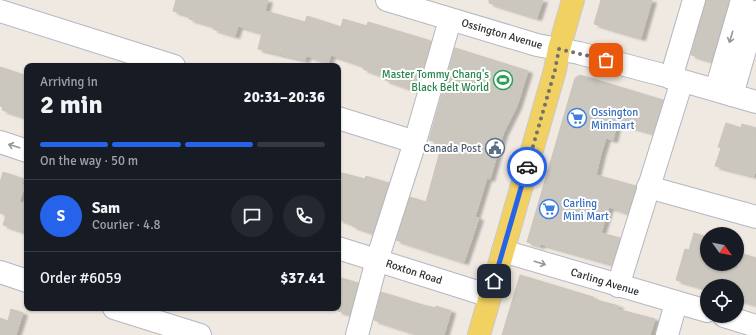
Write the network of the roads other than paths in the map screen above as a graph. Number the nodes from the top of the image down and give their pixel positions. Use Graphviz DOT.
graph roads {
  1 [pos="387,0"];
  2 [pos="573,0"];
  3 [pos="680,0"];
  4 [pos="694,0"];
  5 [pos="742,0"];
  6 [pos="0,11"];
  7 [pos="447,12"];
  8 [pos="756,12"];
  9 [pos="559,49"];
  10 [pos="165,63"];
  11 [pos="671,77"];
  12 [pos="724,93"];
  13 [pos="756,102"];
  14 [pos="341,119"];
  15 [pos="0,142"];
  16 [pos="415,142"];
  17 [pos="24,150"];
  18 [pos="648,187"];
  19 [pos="756,217"];
  20 [pos="341,249"];
  21 [pos="503,251"];
  22 [pos="377,260"];
  23 [pos="0,272"];
  24 [pos="24,280"];
  25 [pos="618,286"];
  26 [pos="490,296"];
  27 [pos="676,303"];
  28 [pos="700,309"];
  29 [pos="124,311"];
  30 [pos="744,322"];
  31 [pos="756,326"];
  32 [pos="200,335"];
  33 [pos="357,335"];
  34 [pos="479,335"];
  35 [pos="667,335"];
  1 -- 7 [label="street, Ossington Avenue"];
  2 -- 9 [label="main road"];
  3 -- 11 [label="street"];
  4 -- 11 [label="street"];
  5 -- 12 [label="street, one-way"];
  6 -- 10 [label="street"];
  7 -- 9 [label="street, Ossington Avenue"];
  7 -- 16 [label="street"];
  8 -- 12 [label="street"];
  9 -- 11 [label="street, Ossington Avenue"];
  9 -- 21 [label="main road"];
  11 -- 12 [label="street, Ossington Avenue"];
  11 -- 18 [label="street"];
  12 -- 13 [label="street, Ossington Avenue"];
  14 -- 16 [label="street"];
  17 -- 15 [label="street, one-way"];
  16 -- 22 [label="street"];
  18 -- 19 [label="street"];
  18 -- 25 [label="street"];
  20 -- 22 [label="street, Roxton Road"];
  21 -- 25 [label="street, Carling Avenue, one-way"];
  21 -- 26 [label="main road"];
  22 -- 26 [label="street, Roxton Road"];
  22 -- 33 [label="street"];
  23 -- 24 [label="street"];
  25 -- 27 [label="street, Carling Avenue"];
  26 -- 34 [label="main road"];
  27 -- 28 [label="street, Carling Avenue"];
  27 -- 35 [label="street"];
  29 -- 32 [label="street"];
  30 -- 31 [label="street"];
}
